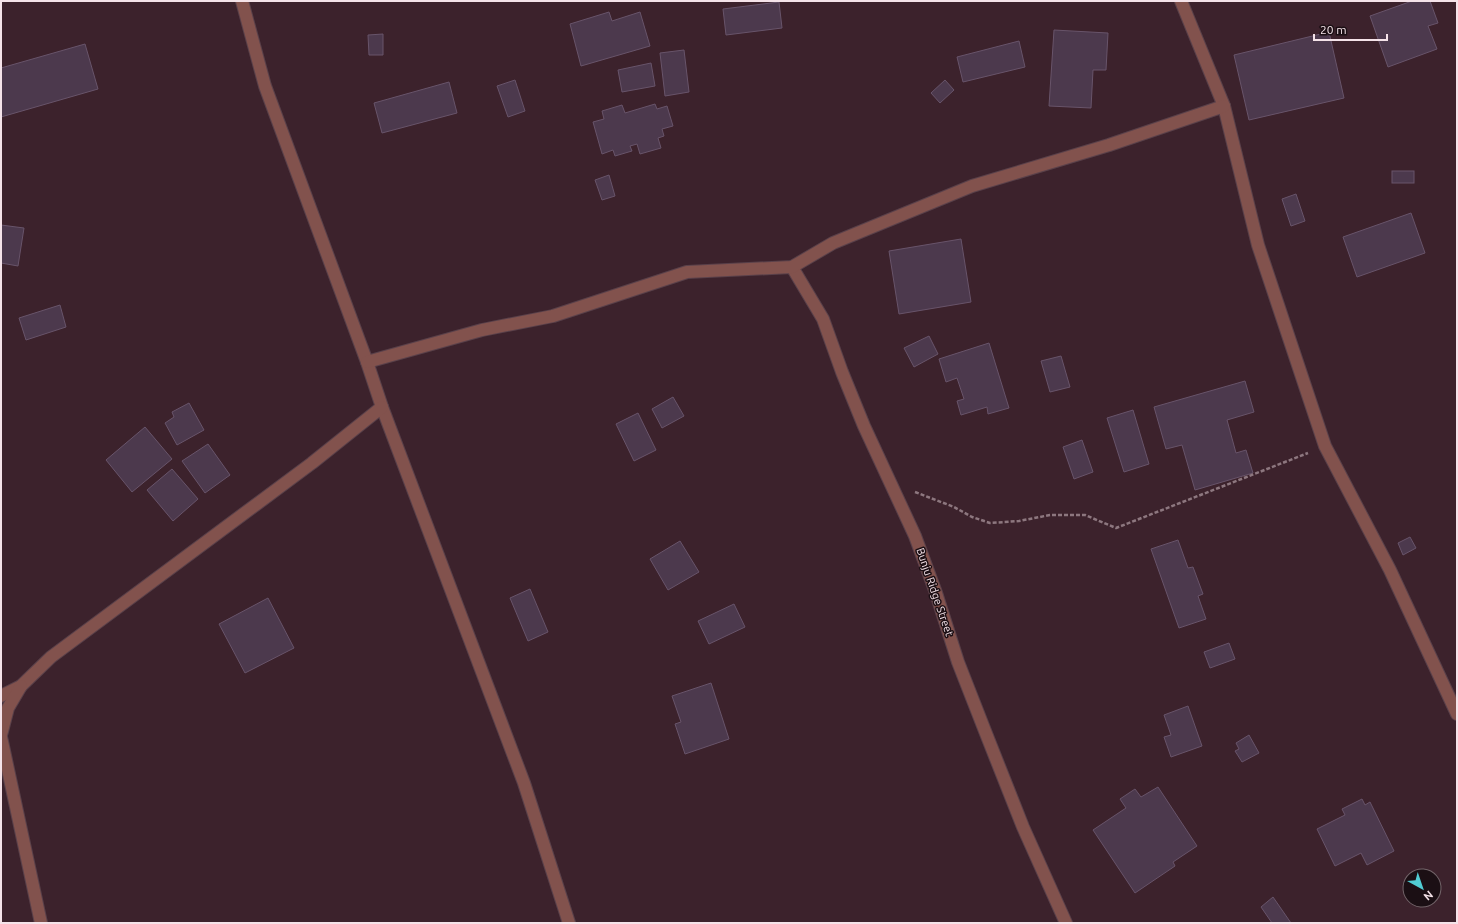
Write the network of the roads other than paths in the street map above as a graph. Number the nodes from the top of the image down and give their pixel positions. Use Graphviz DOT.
graph roads {
  1 [pos="242,1"];
  2 [pos="1181,1"];
  3 [pos="1224,106"];
  4 [pos="792,267"];
  5 [pos="367,362"];
  6 [pos="382,407"];
  7 [pos="21,686"];
  8 [pos="1,696"];
  9 [pos="1457,714"];
  10 [pos="1,736"];
  11 [pos="42,923"];
  12 [pos="570,923"];
  13 [pos="1066,923"];
  1 -- 5 [label="street"];
  2 -- 3 [label="street"];
  3 -- 4 [label="street"];
  3 -- 9 [label="street"];
  4 -- 5 [label="street"];
  4 -- 13 [label="street, Bunju Ridge Street"];
  5 -- 6 [label="street"];
  6 -- 7 [label="street"];
  6 -- 12 [label="street"];
  7 -- 8 [label="street"];
  7 -- 10 [label="street"];
  10 -- 11 [label="street"];
}
